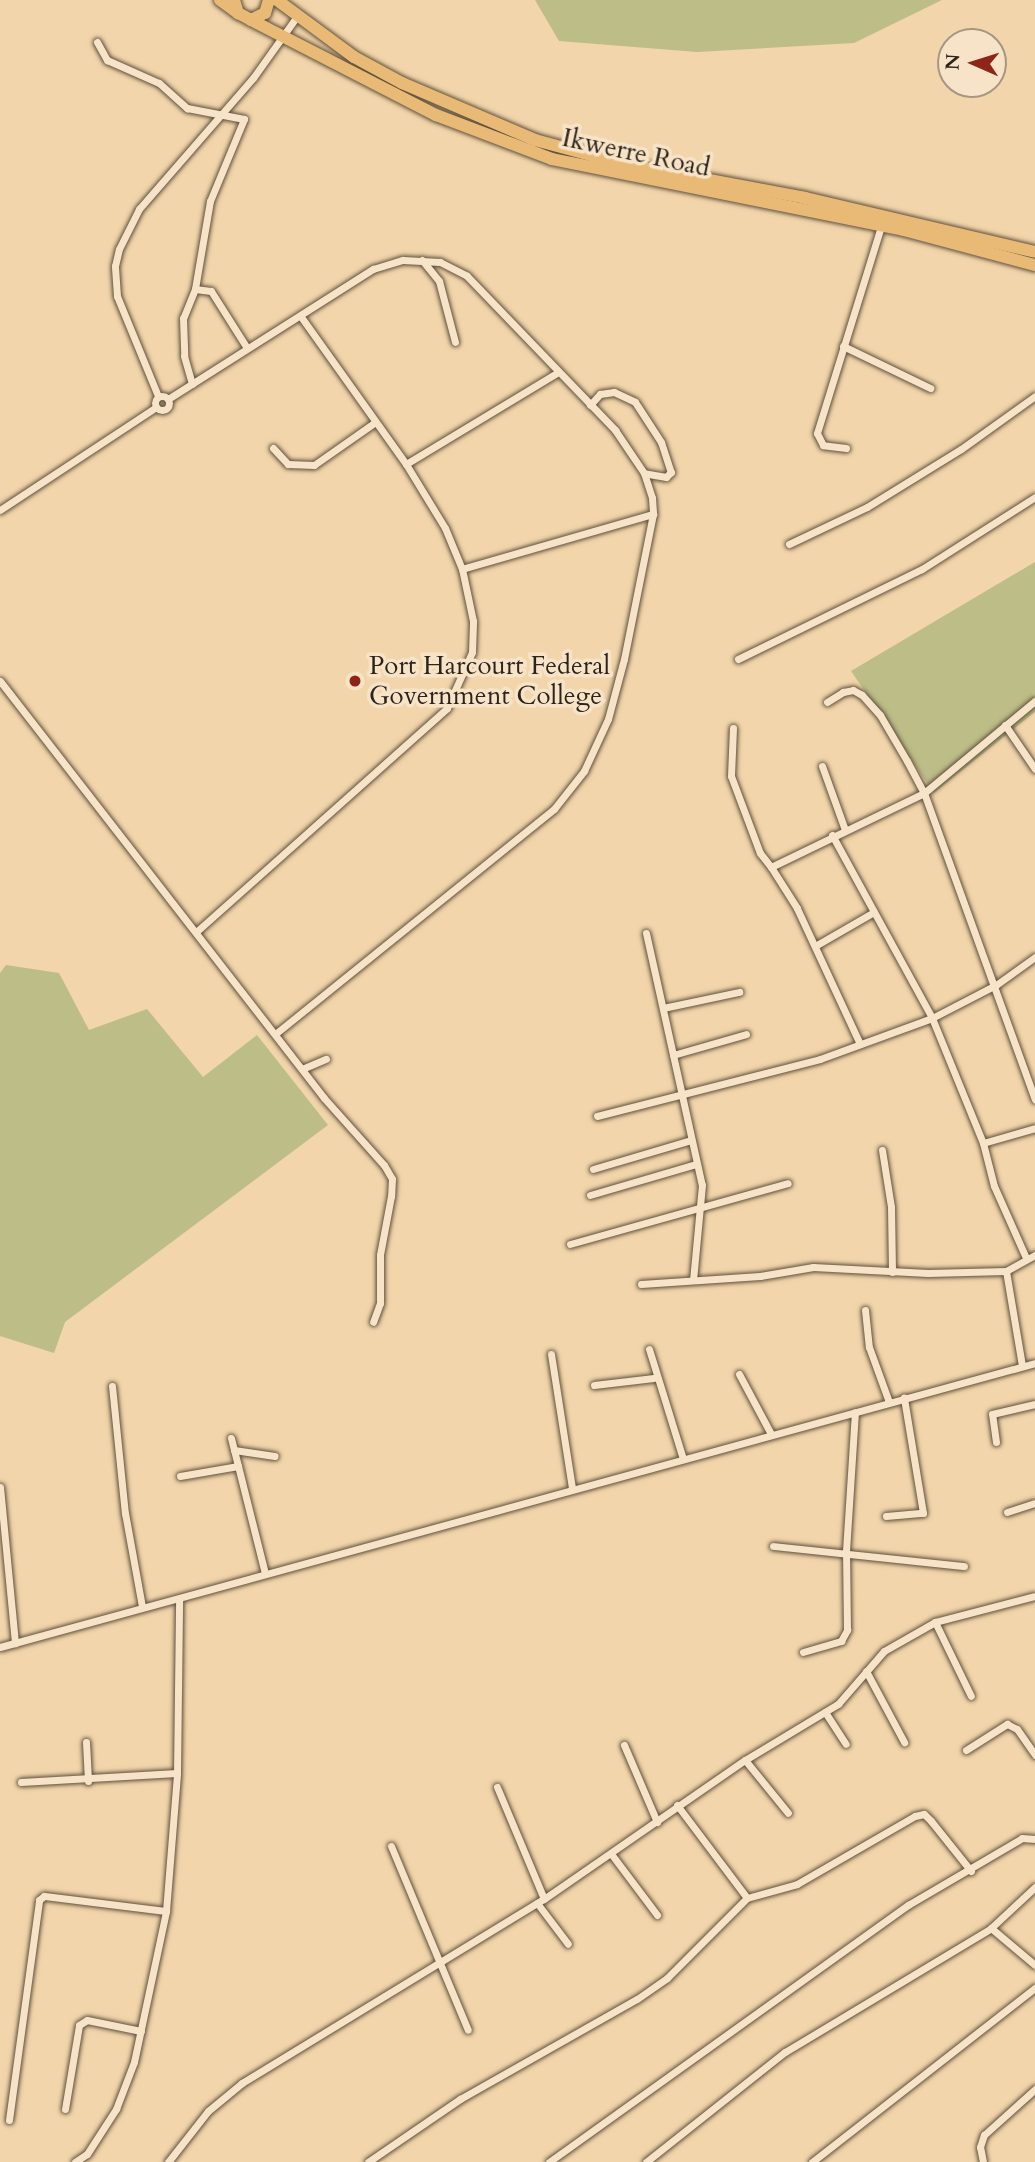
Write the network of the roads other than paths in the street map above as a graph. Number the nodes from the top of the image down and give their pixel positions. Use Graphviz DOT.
graph roads {
  1 [pos="220,0"];
  2 [pos="269,0"];
  3 [pos="277,0"];
  4 [pos="236,6"];
  5 [pos="299,15"];
  6 [pos="251,20"];
  7 [pos="284,37"];
  8 [pos="97,42"];
  9 [pos="224,112"];
  10 [pos="881,226"];
  11 [pos="1035,252"];
  12 [pos="422,259"];
  13 [pos="1035,265"];
  14 [pos="195,289"];
  15 [pos="301,317"];
  16 [pos="455,342"];
  17 [pos="843,346"];
  18 [pos="247,348"];
  19 [pos="557,373"];
  20 [pos="192,384"];
  21 [pos="930,388"];
  22 [pos="158,396"];
  23 [pos="1035,396"];
  24 [pos="168,399"];
  25 [pos="590,405"];
  26 [pos="156,407"];
  27 [pos="374,424"];
  28 [pos="273,448"];
  29 [pos="846,448"];
  30 [pos="406,464"];
  31 [pos="644,473"];
  32 [pos="1035,497"];
  33 [pos="0,510"];
  34 [pos="653,514"];
  35 [pos="789,544"];
  36 [pos="462,569"];
  37 [pos="738,659"];
  38 [pos="0,681"];
  39 [pos="1035,701"];
  40 [pos="827,702"];
  41 [pos="1005,725"];
  42 [pos="733,728"];
  43 [pos="822,766"];
  44 [pos="1035,769"];
  45 [pos="924,793"];
  46 [pos="845,830"];
  47 [pos="832,835"];
  48 [pos="771,867"];
  49 [pos="874,912"];
  50 [pos="196,932"];
  51 [pos="646,933"];
  52 [pos="815,946"];
  53 [pos="1035,957"];
  54 [pos="996,985"];
  55 [pos="739,992"];
  56 [pos="663,1008"];
  57 [pos="932,1018"];
  58 [pos="276,1033"];
  59 [pos="746,1034"];
  60 [pos="860,1044"];
  61 [pos="673,1055"];
  62 [pos="326,1059"];
  63 [pos="302,1069"];
  64 [pos="681,1097"];
  65 [pos="1035,1100"];
  66 [pos="597,1116"];
  67 [pos="1035,1128"];
  68 [pos="691,1140"];
  69 [pos="984,1143"];
  70 [pos="882,1150"];
  71 [pos="696,1164"];
  72 [pos="593,1169"];
  73 [pos="788,1183"];
  74 [pos="590,1195"];
  75 [pos="702,1206"];
  76 [pos="570,1244"];
  77 [pos="1035,1255"];
  78 [pos="1027,1258"];
  79 [pos="1006,1271"];
  80 [pos="892,1272"];
  81 [pos="693,1280"];
  82 [pos="641,1284"];
  83 [pos="865,1310"];
  84 [pos="373,1322"];
  85 [pos="649,1349"];
  86 [pos="551,1354"];
  87 [pos="1035,1363"];
  88 [pos="1023,1366"];
  89 [pos="739,1374"];
  90 [pos="654,1378"];
  91 [pos="594,1385"];
  92 [pos="112,1386"];
  93 [pos="904,1398"];
  94 [pos="889,1402"];
  95 [pos="1035,1404"];
  96 [pos="855,1412"];
  97 [pos="771,1434"];
  98 [pos="231,1438"];
  99 [pos="996,1442"];
  100 [pos="234,1450"];
  101 [pos="275,1457"];
  102 [pos="683,1459"];
  103 [pos="238,1466"];
  104 [pos="180,1476"];
  105 [pos="0,1487"];
  106 [pos="572,1488"];
  107 [pos="1035,1503"];
  108 [pos="1007,1512"];
  109 [pos="886,1516"];
  110 [pos="773,1546"];
  111 [pos="846,1550"];
  112 [pos="964,1566"];
  113 [pos="265,1573"];
  114 [pos="1035,1595"];
  115 [pos="179,1599"];
  116 [pos="142,1607"];
  117 [pos="934,1622"];
  118 [pos="15,1643"];
  119 [pos="0,1647"];
  120 [pos="803,1652"];
  121 [pos="866,1671"];
  122 [pos="971,1696"];
  123 [pos="825,1712"];
  124 [pos="86,1742"];
  125 [pos="904,1742"];
  126 [pos="846,1744"];
  127 [pos="624,1745"];
  128 [pos="966,1750"];
  129 [pos="1035,1755"];
  130 [pos="745,1760"];
  131 [pos="177,1773"];
  132 [pos="88,1781"];
  133 [pos="21,1782"];
  134 [pos="497,1787"];
  135 [pos="677,1805"];
  136 [pos="788,1813"];
  137 [pos="657,1822"];
  138 [pos="1035,1839"];
  139 [pos="391,1846"];
  140 [pos="612,1855"];
  141 [pos="971,1871"];
  142 [pos="1035,1887"];
  143 [pos="747,1898"];
  144 [pos="541,1901"];
  145 [pos="166,1911"];
  146 [pos="657,1915"];
  147 [pos="990,1928"];
  148 [pos="568,1944"];
  149 [pos="438,1963"];
  150 [pos="1035,1965"];
  151 [pos="1035,1988"];
  152 [pos="468,2030"];
  153 [pos="141,2031"];
  154 [pos="1035,2089"];
  155 [pos="65,2109"];
  156 [pos="9,2120"];
  157 [pos="75,2162"];
  158 [pos="168,2162"];
  159 [pos="368,2162"];
  160 [pos="549,2162"];
  161 [pos="646,2162"];
  162 [pos="812,2162"];
  163 [pos="983,2162"];
  1 -- 4 [label="main road"];
  2 -- 6 [label="main road"];
  3 -- 5 [label="main road, Ikwerre Road"];
  4 -- 6 [label="main road, Ikwerre Road"];
  5 -- 7 [label="street"];
  5 -- 11 [label="main road, Ikwerre Road"];
  6 -- 7 [label="main road, Ikwerre Road"];
  7 -- 9 [label="street"];
  7 -- 10 [label="main road, Ikwerre Road"];
  8 -- 9 [label="street"];
  9 -- 14 [label="street"];
  9 -- 22 [label="street"];
  10 -- 13 [label="main road, Ikwerre Road"];
  10 -- 17 [label="street"];
  12 -- 15 [label="street"];
  12 -- 16 [label="street"];
  12 -- 19 [label="street"];
  14 -- 18 [label="street"];
  14 -- 20 [label="street"];
  15 -- 18 [label="street"];
  15 -- 27 [label="street"];
  17 -- 21 [label="street"];
  17 -- 29 [label="street"];
  18 -- 20 [label="street"];
  19 -- 25 [label="street"];
  19 -- 30 [label="street"];
  20 -- 24 [label="street"];
  22 -- 24 [label="street"];
  22 -- 26 [label="street"];
  23 -- 35 [label="street"];
  24 -- 26 [label="street"];
  25 -- 31 [label="street"];
  25 -- 31 [label="street"];
  26 -- 33 [label="street"];
  27 -- 28 [label="street"];
  27 -- 30 [label="street"];
  30 -- 36 [label="street"];
  31 -- 34 [label="street"];
  32 -- 37 [label="street"];
  34 -- 36 [label="street"];
  34 -- 58 [label="street"];
  36 -- 50 [label="street"];
  38 -- 50 [label="street"];
  39 -- 41 [label="street"];
  40 -- 45 [label="street"];
  41 -- 44 [label="street"];
  41 -- 45 [label="street"];
  42 -- 48 [label="street"];
  43 -- 46 [label="street"];
  45 -- 46 [label="street"];
  45 -- 54 [label="street"];
  46 -- 47 [label="street"];
  47 -- 48 [label="street"];
  47 -- 49 [label="street"];
  48 -- 52 [label="street"];
  49 -- 52 [label="street"];
  49 -- 57 [label="street"];
  50 -- 58 [label="street"];
  51 -- 56 [label="street"];
  52 -- 60 [label="street"];
  53 -- 54 [label="street"];
  54 -- 57 [label="street"];
  54 -- 65 [label="street"];
  55 -- 56 [label="street"];
  56 -- 61 [label="street"];
  57 -- 60 [label="street"];
  57 -- 69 [label="street"];
  58 -- 63 [label="street"];
  59 -- 61 [label="street"];
  60 -- 64 [label="street"];
  61 -- 64 [label="street"];
  62 -- 63 [label="street"];
  63 -- 84 [label="street"];
  64 -- 66 [label="street"];
  64 -- 68 [label="street"];
  67 -- 69 [label="street"];
  68 -- 71 [label="street"];
  68 -- 72 [label="street"];
  69 -- 78 [label="street"];
  70 -- 80 [label="street"];
  71 -- 74 [label="street"];
  71 -- 75 [label="street"];
  73 -- 75 [label="street"];
  75 -- 76 [label="street"];
  75 -- 81 [label="street"];
  77 -- 78 [label="street"];
  78 -- 79 [label="street"];
  79 -- 80 [label="street"];
  79 -- 88 [label="street"];
  80 -- 81 [label="street"];
  81 -- 82 [label="street"];
  83 -- 94 [label="street"];
  85 -- 90 [label="street"];
  86 -- 106 [label="street"];
  87 -- 88 [label="street"];
  88 -- 93 [label="street"];
  89 -- 97 [label="street"];
  90 -- 91 [label="street"];
  90 -- 102 [label="street"];
  92 -- 116 [label="street"];
  93 -- 94 [label="street"];
  93 -- 109 [label="street"];
  94 -- 96 [label="street"];
  95 -- 99 [label="street"];
  96 -- 97 [label="street"];
  96 -- 111 [label="street"];
  97 -- 102 [label="street"];
  98 -- 100 [label="street"];
  100 -- 101 [label="street"];
  100 -- 103 [label="street"];
  102 -- 106 [label="street"];
  103 -- 104 [label="street"];
  103 -- 113 [label="street"];
  105 -- 118 [label="street"];
  106 -- 113 [label="street"];
  107 -- 108 [label="street"];
  110 -- 111 [label="street"];
  111 -- 112 [label="street"];
  111 -- 120 [label="street"];
  113 -- 115 [label="street"];
  114 -- 117 [label="street"];
  115 -- 116 [label="street"];
  115 -- 131 [label="street"];
  116 -- 118 [label="street"];
  117 -- 121 [label="street"];
  117 -- 122 [label="street"];
  118 -- 119 [label="street"];
  121 -- 123 [label="street"];
  121 -- 125 [label="street"];
  123 -- 126 [label="street"];
  123 -- 130 [label="street"];
  124 -- 132 [label="street"];
  127 -- 137 [label="street"];
  128 -- 129 [label="street"];
  130 -- 135 [label="street"];
  130 -- 136 [label="street"];
  131 -- 132 [label="street"];
  131 -- 145 [label="street"];
  132 -- 133 [label="street"];
  134 -- 144 [label="street"];
  135 -- 137 [label="street"];
  135 -- 143 [label="street"];
  137 -- 140 [label="street"];
  138 -- 141 [label="street"];
  139 -- 149 [label="street"];
  140 -- 144 [label="street"];
  140 -- 146 [label="street"];
  141 -- 143 [label="street"];
  141 -- 160 [label="street"];
  142 -- 147 [label="street"];
  143 -- 159 [label="street"];
  144 -- 148 [label="street"];
  144 -- 149 [label="street"];
  145 -- 153 [label="street"];
  145 -- 156 [label="street"];
  147 -- 150 [label="street"];
  147 -- 161 [label="street"];
  149 -- 152 [label="street"];
  149 -- 158 [label="street"];
  151 -- 162 [label="street"];
  153 -- 155 [label="street"];
  153 -- 157 [label="street"];
  154 -- 163 [label="street"];
}
